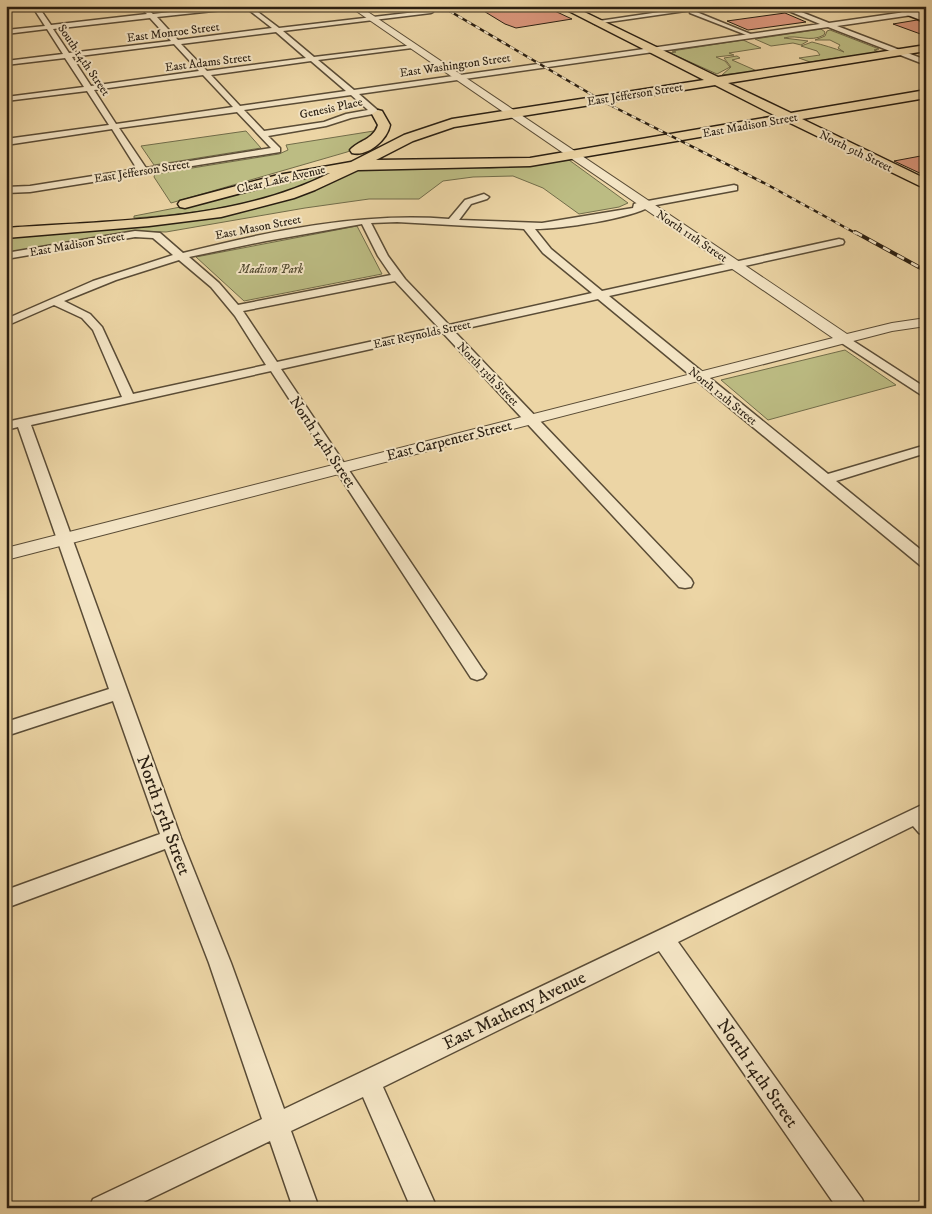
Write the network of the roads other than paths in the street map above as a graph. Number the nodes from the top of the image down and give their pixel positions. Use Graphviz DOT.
graph roads {
  1 [pos="35,6"];
  2 [pos="143,6"];
  3 [pos="232,6"];
  4 [pos="353,6"];
  5 [pos="564,6"];
  6 [pos="672,6"];
  7 [pos="717,6"];
  8 [pos="780,6"];
  9 [pos="888,6"];
  10 [pos="248,7"];
  11 [pos="682,11"];
  12 [pos="926,11"];
  13 [pos="431,12"];
  14 [pos="692,12"];
  15 [pos="908,13"];
  16 [pos="152,16"];
  17 [pos="372,19"];
  18 [pos="926,20"];
  19 [pos="596,22"];
  20 [pos="827,24"];
  21 [pos="48,27"];
  22 [pos="277,30"];
  23 [pos="6,32"];
  24 [pos="751,36"];
  25 [pos="176,43"];
  26 [pos="412,46"];
  27 [pos="926,48"];
  28 [pos="651,50"];
  29 [pos="898,52"];
  30 [pos="67,56"];
  31 [pos="312,59"];
  32 [pos="6,63"];
  33 [pos="926,63"];
  34 [pos="205,73"];
  35 [pos="458,77"];
  36 [pos="715,81"];
  37 [pos="89,88"];
  38 [pos="352,92"];
  39 [pos="926,94"];
  40 [pos="6,99"];
  41 [pos="238,109"];
  42 [pos="377,113"];
  43 [pos="510,113"];
  44 [pos="790,118"];
  45 [pos="114,127"];
  46 [pos="262,134"];
  47 [pos="6,142"];
  48 [pos="382,150"];
  49 [pos="574,155"];
  50 [pos="406,163"];
  51 [pos="352,166"];
  52 [pos="143,171"];
  53 [pos="926,185"];
  54 [pos="734,188"];
  55 [pos="236,189"];
  56 [pos="6,190"];
  57 [pos="484,197"];
  58 [pos="647,205"];
  59 [pos="366,221"];
  60 [pos="452,222"];
  61 [pos="6,225"];
  62 [pos="526,225"];
  63 [pos="6,233"];
  64 [pos="147,233"];
  65 [pos="838,242"];
  66 [pos="6,256"];
  67 [pos="180,256"];
  68 [pos="735,265"];
  69 [pos="397,277"];
  70 [pos="600,295"];
  71 [pos="54,301"];
  72 [pos="236,309"];
  73 [pos="926,315"];
  74 [pos="926,322"];
  75 [pos="6,323"];
  76 [pos="892,327"];
  77 [pos="446,329"];
  78 [pos="844,339"];
  79 [pos="274,367"];
  80 [pos="699,376"];
  81 [pos="926,394"];
  82 [pos="129,399"];
  83 [pos="531,419"];
  84 [pos="23,422"];
  85 [pos="6,426"];
  86 [pos="926,449"];
  87 [pos="340,467"];
  88 [pos="825,480"];
  89 [pos="64,538"];
  90 [pos="6,554"];
  91 [pos="926,562"];
  92 [pos="685,583"];
  93 [pos="477,674"];
  94 [pos="120,692"];
  95 [pos="6,729"];
  96 [pos="922,818"];
  97 [pos="171,838"];
  98 [pos="6,899"];
  99 [pos="663,938"];
  100 [pos="368,1081"];
  101 [pos="277,1124"];
  102 [pos="102,1208"];
  103 [pos="306,1208"];
  104 [pos="424,1208"];
  105 [pos="853,1208"];
  1 -- 21 [label="street, South 14th Street"];
  2 -- 16 [label="street"];
  3 -- 10 [label="street"];
  3 -- 16 [label="street"];
  4 -- 17 [label="street, North 11th Street"];
  5 -- 19 [label="main road, North 9th Street"];
  6 -- 11 [label="street"];
  7 -- 11 [label="street"];
  8 -- 20 [label="street"];
  9 -- 15 [label="main road"];
  10 -- 22 [label="street"];
  11 -- 19 [label="street"];
  12 -- 15 [label="street, East Washington Street"];
  13 -- 17 [label="street, East Monroe Street"];
  14 -- 24 [label="street"];
  15 -- 18 [label="main road"];
  15 -- 20 [label="street, East Washington Street"];
  16 -- 21 [label="street"];
  16 -- 25 [label="street"];
  17 -- 22 [label="street, East Monroe Street"];
  17 -- 26 [label="street, North 11th Street"];
  19 -- 28 [label="main road, North 9th Street"];
  20 -- 24 [label="street, East Washington Street"];
  20 -- 29 [label="street"];
  21 -- 23 [label="street"];
  21 -- 30 [label="street, South 14th Street"];
  22 -- 25 [label="street, East Monroe Street"];
  22 -- 31 [label="street"];
  24 -- 28 [label="street, East Washington Street"];
  25 -- 30 [label="street, East Monroe Street"];
  25 -- 34 [label="street"];
  26 -- 31 [label="street, East Adams Street"];
  26 -- 35 [label="street, North 11th Street"];
  27 -- 29 [label="main road, East Jefferson Street"];
  28 -- 35 [label="street, East Washington Street"];
  28 -- 36 [label="main road, North 9th Street"];
  29 -- 33 [label="street"];
  29 -- 36 [label="main road, East Jefferson Street"];
  30 -- 32 [label="street, East Monroe Street"];
  30 -- 37 [label="street, South 14th Street"];
  31 -- 34 [label="street, East Adams Street"];
  31 -- 38 [label="street"];
  34 -- 37 [label="street, East Adams Street"];
  34 -- 41 [label="street"];
  35 -- 38 [label="street, East Washington Street"];
  35 -- 43 [label="street, North 11th Street"];
  36 -- 43 [label="main road, East Jefferson Street"];
  36 -- 44 [label="main road, North 9th Street"];
  37 -- 40 [label="street, East Adams Street"];
  37 -- 45 [label="street, South 14th Street"];
  38 -- 41 [label="street, East Washington Street"];
  38 -- 42 [label="street"];
  39 -- 44 [label="main road, East Madison Street"];
  41 -- 45 [label="street, East Washington Street"];
  41 -- 46 [label="street"];
  42 -- 46 [label="street, Genesis Place"];
  42 -- 55 [label="main road"];
  43 -- 48 [label="main road, East Jefferson Street"];
  43 -- 49 [label="street, North 11th Street"];
  44 -- 49 [label="main road, East Madison Street"];
  44 -- 53 [label="main road, North 9th Street"];
  45 -- 47 [label="street, East Washington Street"];
  45 -- 52 [label="street"];
  46 -- 52 [label="street, East Jefferson Street"];
  48 -- 50 [label="main road"];
  48 -- 51 [label="main road, East Jefferson Street"];
  49 -- 50 [label="main road, East Madison Street"];
  49 -- 58 [label="street, North 11th Street"];
  50 -- 51 [label="main road, East Madison Street"];
  51 -- 55 [label="main road, Clear Lake Avenue"];
  51 -- 63 [label="main road, Clear Lake Avenue"];
  52 -- 56 [label="street, East Jefferson Street"];
  54 -- 58 [label="street, East Mason Street"];
  55 -- 61 [label="main road, Clear Lake Avenue"];
  57 -- 60 [label="street"];
  58 -- 62 [label="street, East Mason Street"];
  58 -- 68 [label="street, North 11th Street"];
  59 -- 60 [label="street, East Mason Street"];
  59 -- 67 [label="street, East Mason Street"];
  59 -- 69 [label="street, North 13th Street"];
  60 -- 62 [label="street, East Mason Street"];
  62 -- 70 [label="street, North 12th Street"];
  64 -- 66 [label="street, East Madison Street"];
  64 -- 67 [label="street, North 14th Street"];
  65 -- 68 [label="street, East Reynolds Street"];
  67 -- 71 [label="street, East Mason Street"];
  67 -- 72 [label="street, North 14th Street"];
  68 -- 70 [label="street, East Reynolds Street"];
  68 -- 78 [label="street, North 11th Street"];
  69 -- 72 [label="street"];
  69 -- 77 [label="street, North 13th Street"];
  70 -- 77 [label="street, East Reynolds Street"];
  70 -- 80 [label="street, North 12th Street"];
  71 -- 75 [label="street, East Mason Street"];
  71 -- 82 [label="street"];
  72 -- 79 [label="street, North 14th Street"];
  73 -- 76 [label="street, East Carpenter Street"];
  74 -- 76 [label="street, East Carpenter Street"];
  76 -- 78 [label="street, East Carpenter Street"];
  77 -- 79 [label="street, East Reynolds Street"];
  77 -- 83 [label="street, North 13th Street"];
  78 -- 80 [label="street, East Carpenter Street"];
  78 -- 81 [label="street, North 11th Street"];
  79 -- 82 [label="street, East Reynolds Street"];
  79 -- 87 [label="street, North 14th Street"];
  80 -- 83 [label="street, East Carpenter Street"];
  80 -- 88 [label="street, North 12th Street"];
  82 -- 84 [label="street, East Reynolds Street"];
  83 -- 87 [label="street, East Carpenter Street"];
  83 -- 92 [label="street, North 13th Street"];
  84 -- 85 [label="street, East Reynolds Street"];
  84 -- 89 [label="street, North 15th Street"];
  86 -- 88 [label="street"];
  87 -- 89 [label="street, East Carpenter Street"];
  87 -- 93 [label="street, North 14th Street"];
  88 -- 91 [label="street, North 12th Street"];
  89 -- 90 [label="street, East Carpenter Street"];
  89 -- 94 [label="street, North 15th Street"];
  94 -- 95 [label="street"];
  94 -- 97 [label="street, North 15th Street"];
  96 -- 99 [label="street, East Matheny Avenue"];
  97 -- 98 [label="street"];
  97 -- 101 [label="street, North 15th Street"];
  99 -- 100 [label="street, East Matheny Avenue"];
  99 -- 105 [label="street, North 14th Street"];
  100 -- 101 [label="street, East Matheny Avenue"];
  100 -- 104 [label="street"];
  101 -- 102 [label="street, East Matheny Avenue"];
  101 -- 103 [label="street, North 15th Street"];
}
